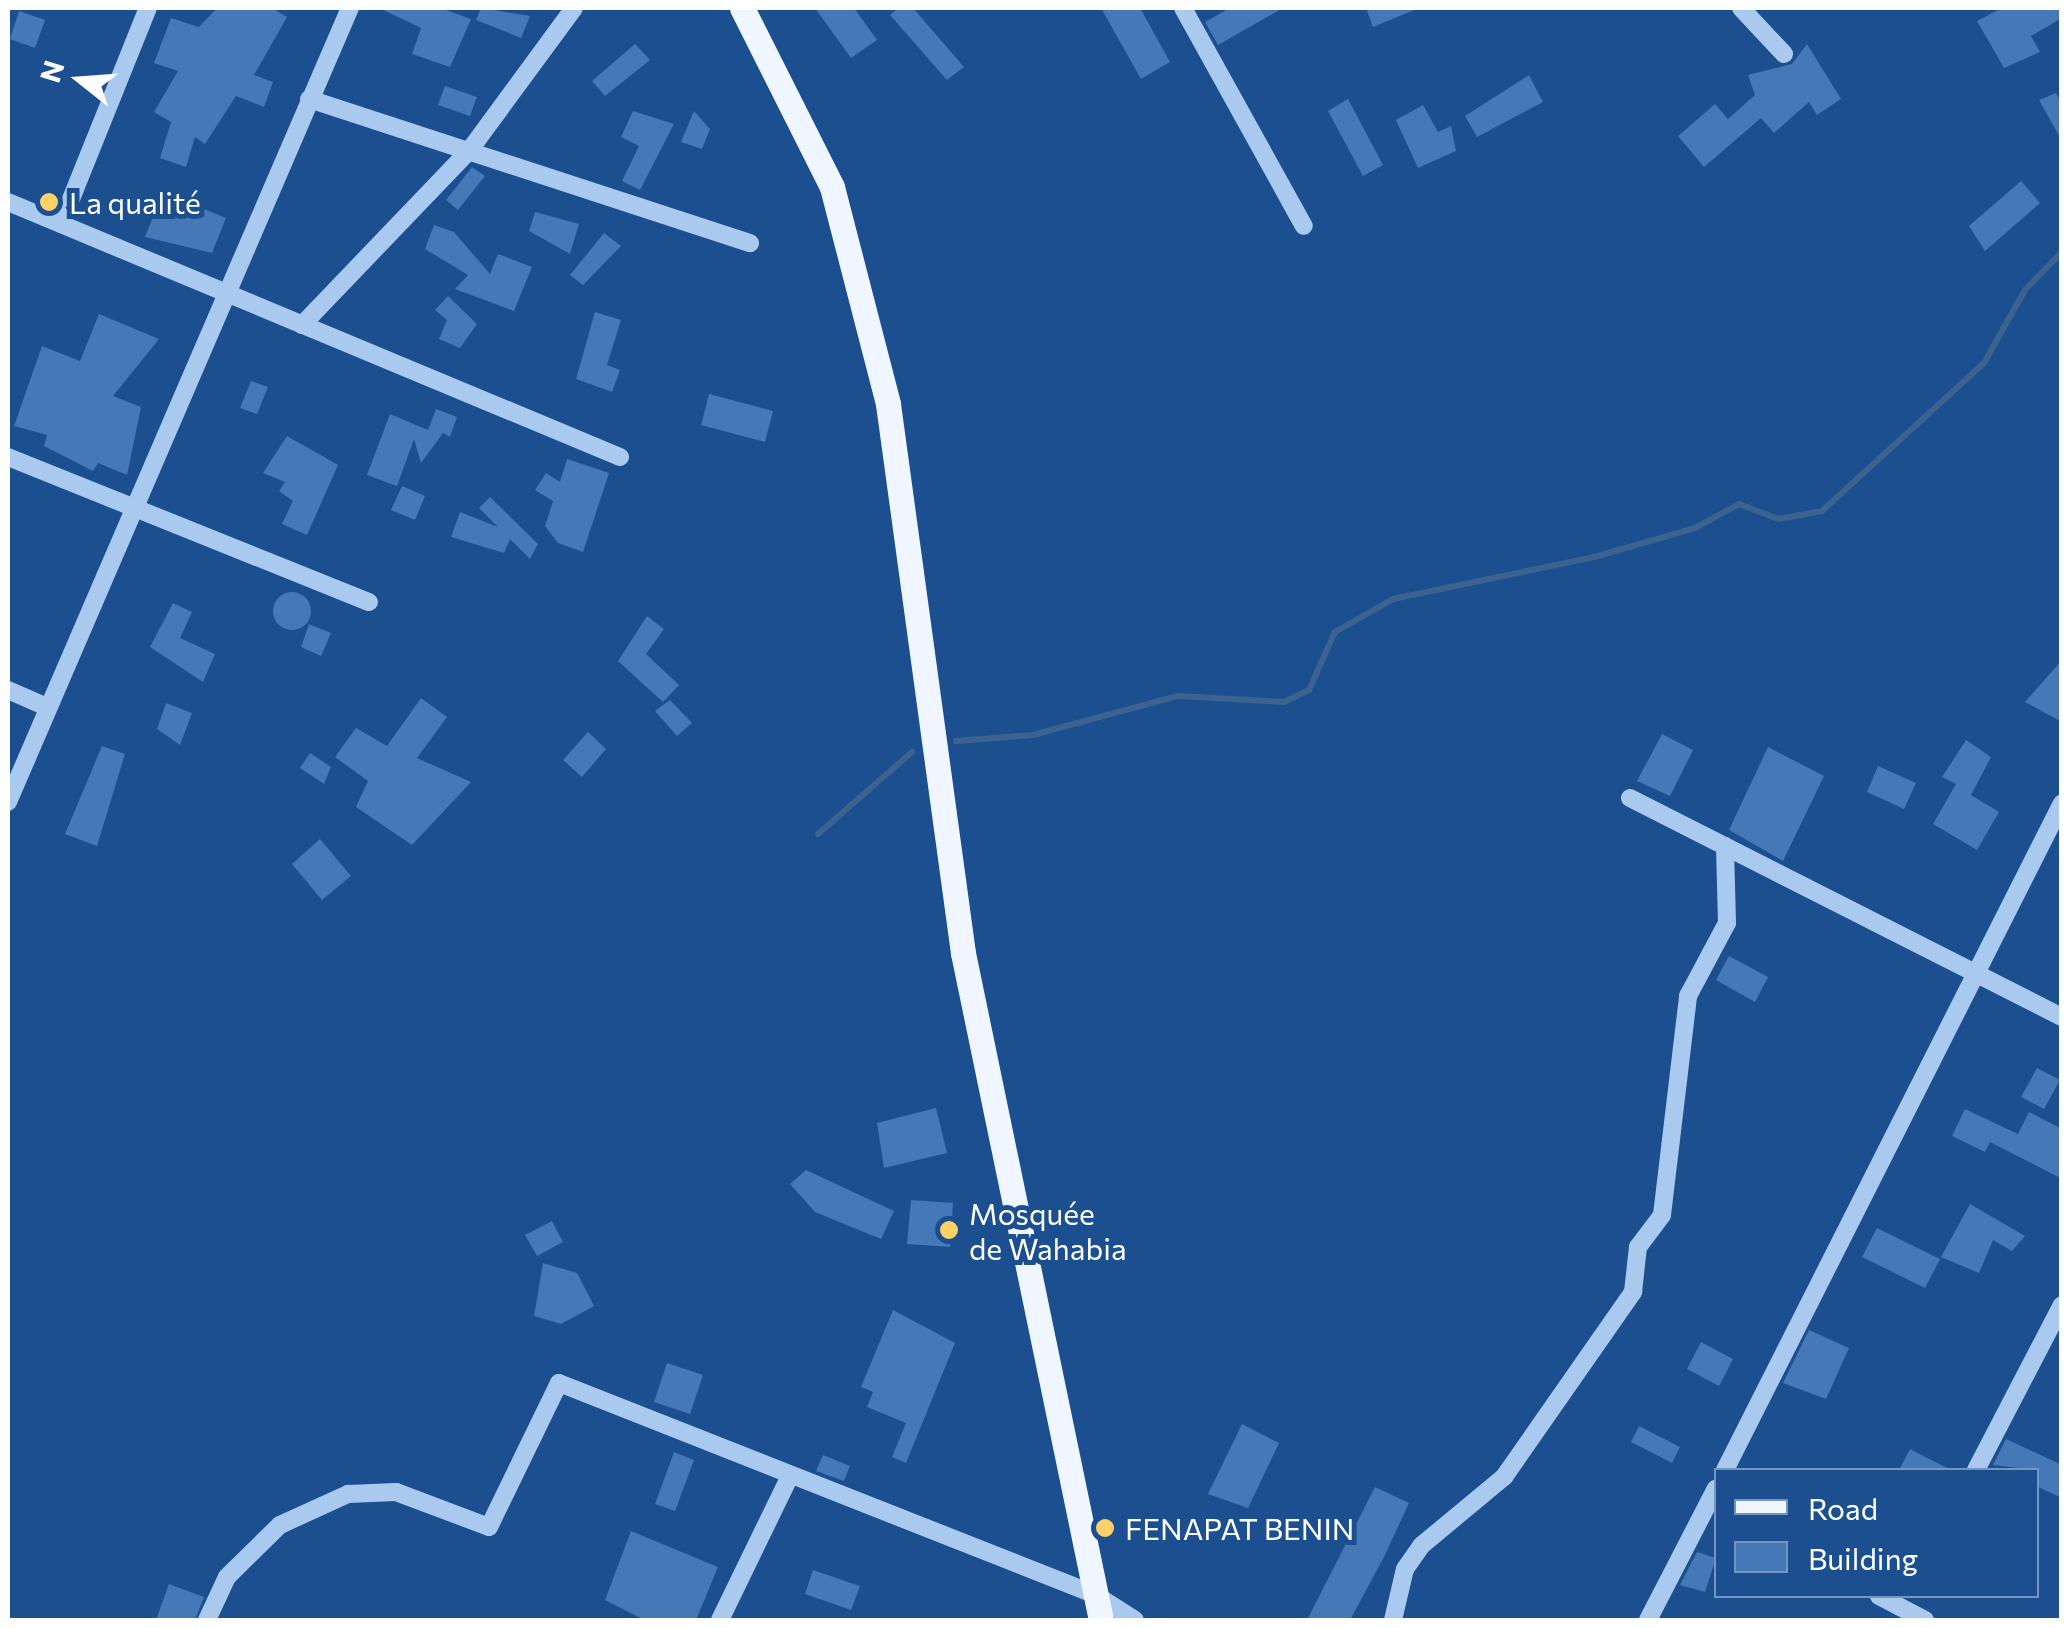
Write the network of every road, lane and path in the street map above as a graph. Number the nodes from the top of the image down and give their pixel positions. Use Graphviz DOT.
graph roads {
  1 [pos="148,8"];
  2 [pos="350,8"];
  3 [pos="574,8"];
  4 [pos="742,8"];
  5 [pos="1182,8"];
  6 [pos="1742,8"];
  7 [pos="1784,54"];
  8 [pos="309,99"];
  9 [pos="469,152"];
  10 [pos="8,202"];
  11 [pos="60,224"];
  12 [pos="1304,226"];
  13 [pos="750,243"];
  14 [pos="225,293"];
  15 [pos="302,325"];
  16 [pos="8,457"];
  17 [pos="620,457"];
  18 [pos="132,510"];
  19 [pos="369,602"];
  20 [pos="8,690"];
  21 [pos="47,707"];
  22 [pos="1630,798"];
  23 [pos="8,802"];
  24 [pos="2062,804"];
  25 [pos="1725,846"];
  26 [pos="1975,973"];
  27 [pos="2062,1017"];
  28 [pos="2062,1304"];
  29 [pos="1726,1468"];
  30 [pos="1977,1468"];
  31 [pos="790,1476"];
  32 [pos="1714,1499"];
  33 [pos="1099,1608"];
  34 [pos="1904,1608"];
  35 [pos="207,1620"];
  36 [pos="720,1620"];
  37 [pos="1135,1620"];
  38 [pos="1393,1620"];
  39 [pos="1648,1620"];
  40 [pos="1924,1620"];
  1 -- 11 [label="street"];
  2 -- 8 [label="street"];
  3 -- 9 [label="street"];
  4 -- 33 [label="main road"];
  5 -- 12 [label="street"];
  6 -- 7 [label="street"];
  8 -- 9 [label="street"];
  8 -- 14 [label="street"];
  9 -- 13 [label="street"];
  9 -- 15 [label="street"];
  10 -- 11 [label="street"];
  11 -- 14 [label="street"];
  14 -- 15 [label="street"];
  14 -- 18 [label="street"];
  15 -- 17 [label="street"];
  16 -- 18 [label="street"];
  18 -- 19 [label="street"];
  18 -- 21 [label="street"];
  20 -- 21 [label="street"];
  21 -- 23 [label="street"];
  22 -- 25 [label="street"];
  24 -- 26 [label="street"];
  25 -- 26 [label="street"];
  25 -- 38 [label="street"];
  26 -- 27 [label="street"];
  26 -- 29 [label="street"];
  28 -- 30 [label="street"];
  31 -- 33 [label="street"];
  31 -- 35 [label="street"];
  31 -- 36 [label="street"];
  32 -- 39 [label="street"];
  33 -- 37 [label="street"];
  34 -- 40 [label="street"];
}
